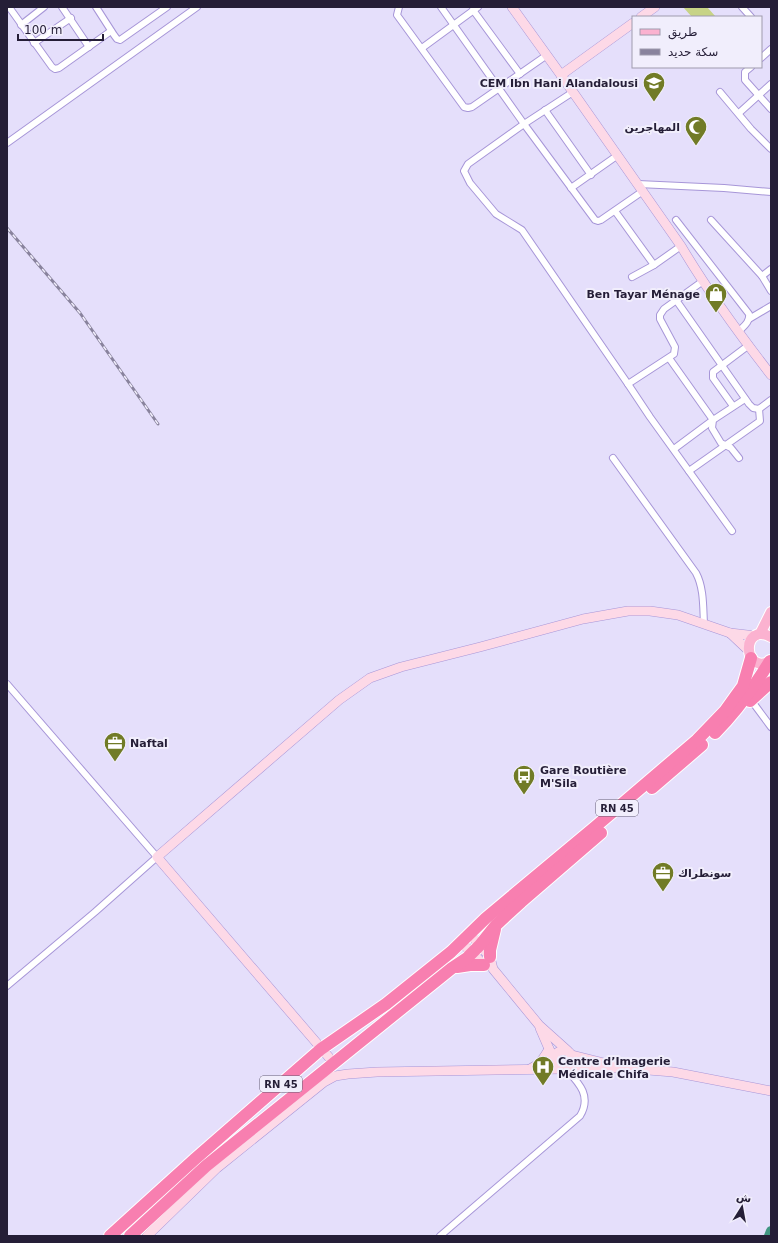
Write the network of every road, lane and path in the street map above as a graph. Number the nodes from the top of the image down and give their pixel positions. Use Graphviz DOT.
graph roads {
  1 [pos="9,7"];
  2 [pos="44,7"];
  3 [pos="62,7"];
  4 [pos="96,7"];
  5 [pos="167,7"];
  6 [pos="197,7"];
  7 [pos="399,7"];
  8 [pos="441,7"];
  9 [pos="512,7"];
  10 [pos="655,7"];
  11 [pos="742,7"];
  12 [pos="476,9"];
  13 [pos="642,16"];
  14 [pos="750,16"];
  15 [pos="71,18"];
  16 [pos="454,24"];
  17 [pos="632,24"];
  18 [pos="21,25"];
  19 [pos="111,31"];
  20 [pos="34,43"];
  21 [pos="89,47"];
  22 [pos="422,48"];
  23 [pos="771,49"];
  24 [pos="547,55"];
  25 [pos="762,57"];
  26 [pos="750,68"];
  27 [pos="520,74"];
  28 [pos="561,75"];
  29 [pos="771,84"];
  30 [pos="498,88"];
  31 [pos="572,92"];
  32 [pos="720,92"];
  33 [pos="759,95"];
  34 [pos="771,109"];
  35 [pos="545,110"];
  36 [pos="739,113"];
  37 [pos="524,124"];
  38 [pos="7,143"];
  39 [pos="771,149"];
  40 [pos="618,155"];
  41 [pos="591,174"];
  42 [pos="571,188"];
  43 [pos="640,188"];
  44 [pos="771,192"];
  45 [pos="615,211"];
  46 [pos="676,220"];
  47 [pos="711,220"];
  48 [pos="681,246"];
  49 [pos="654,265"];
  50 [pos="771,269"];
  51 [pos="762,276"];
  52 [pos="632,277"];
  53 [pos="703,280"];
  54 [pos="771,292"];
  55 [pos="676,300"];
  56 [pos="771,306"];
  57 [pos="749,319"];
  58 [pos="738,331"];
  59 [pos="749,345"];
  60 [pos="669,358"];
  61 [pos="722,366"];
  62 [pos="771,375"];
  63 [pos="628,384"];
  64 [pos="745,399"];
  65 [pos="771,400"];
  66 [pos="733,406"];
  67 [pos="759,409"];
  68 [pos="712,420"];
  69 [pos="725,445"];
  70 [pos="674,449"];
  71 [pos="613,458"];
  72 [pos="739,458"];
  73 [pos="689,471"];
  74 [pos="732,531"];
  75 [pos="771,612"];
  76 [pos="704,624"];
  77 [pos="730,633"];
  78 [pos="758,635"];
  79 [pos="771,637"];
  80 [pos="750,654"];
  81 [pos="771,661"];
  82 [pos="771,682"];
  83 [pos="7,684"];
  84 [pos="751,700"];
  85 [pos="730,719"];
  86 [pos="771,727"];
  87 [pos="157,857"];
  88 [pos="496,925"];
  89 [pos="465,938"];
  90 [pos="476,949"];
  91 [pos="489,964"];
  92 [pos="452,968"];
  93 [pos="7,986"];
  94 [pos="539,1025"];
  95 [pos="321,1049"];
  96 [pos="549,1049"];
  97 [pos="570,1053"];
  98 [pos="554,1059"];
  99 [pos="333,1062"];
  100 [pos="623,1068"];
  101 [pos="565,1069"];
  102 [pos="529,1070"];
  103 [pos="771,1091"];
  104 [pos="110,1236"];
  105 [pos="130,1236"];
  106 [pos="147,1236"];
  107 [pos="440,1236"];
  1 -- 18 [label="street"];
  2 -- 18 [label="street"];
  3 -- 15 [label="street"];
  4 -- 19 [label="street"];
  5 -- 19 [label="street"];
  6 -- 38 [label="street"];
  7 -- 22 [label="street"];
  8 -- 16 [label="street"];
  9 -- 24 [label="main road"];
  10 -- 13 [label="main road"];
  11 -- 14 [label="street"];
  12 -- 16 [label="street"];
  12 -- 27 [label="street"];
  15 -- 20 [label="street"];
  15 -- 21 [label="street"];
  16 -- 22 [label="street"];
  16 -- 30 [label="street"];
  17 -- 28 [label="main road"];
  18 -- 20 [label="street"];
  19 -- 21 [label="street"];
  20 -- 21 [label="street"];
  22 -- 30 [label="street"];
  23 -- 25 [label="street"];
  24 -- 27 [label="street"];
  24 -- 28 [label="main road"];
  26 -- 33 [label="street"];
  27 -- 30 [label="street"];
  28 -- 31 [label="main road"];
  29 -- 33 [label="street"];
  30 -- 37 [label="street"];
  31 -- 35 [label="street"];
  31 -- 40 [label="main road"];
  32 -- 36 [label="street"];
  33 -- 34 [label="street"];
  33 -- 36 [label="street"];
  35 -- 37 [label="street"];
  35 -- 41 [label="street"];
  36 -- 39 [label="street"];
  37 -- 42 [label="street"];
  37 -- 63 [label="street"];
  40 -- 41 [label="street"];
  40 -- 43 [label="main road"];
  41 -- 42 [label="street"];
  42 -- 45 [label="street"];
  43 -- 44 [label="street"];
  43 -- 45 [label="street"];
  43 -- 48 [label="main road"];
  45 -- 49 [label="street"];
  46 -- 57 [label="street"];
  47 -- 51 [label="street"];
  48 -- 49 [label="street"];
  48 -- 53 [label="main road"];
  49 -- 52 [label="street"];
  50 -- 51 [label="street"];
  51 -- 54 [label="street"];
  53 -- 55 [label="street"];
  53 -- 58 [label="main road"];
  55 -- 60 [label="street"];
  55 -- 61 [label="street"];
  56 -- 57 [label="street"];
  57 -- 58 [label="street"];
  58 -- 59 [label="main road"];
  59 -- 61 [label="street"];
  59 -- 62 [label="main road"];
  60 -- 63 [label="street"];
  60 -- 68 [label="street"];
  61 -- 64 [label="street"];
  61 -- 66 [label="street"];
  63 -- 70 [label="street"];
  64 -- 66 [label="street"];
  64 -- 67 [label="street"];
  65 -- 67 [label="street"];
  66 -- 68 [label="street"];
  67 -- 69 [label="street"];
  68 -- 69 [label="street"];
  68 -- 70 [label="street"];
  69 -- 72 [label="street"];
  69 -- 73 [label="street"];
  70 -- 73 [label="street"];
  71 -- 76 [label="street"];
  73 -- 74 [label="street"];
  75 -- 78 [label="main road"];
  76 -- 77 [label="main road"];
  76 -- 87 [label="main road"];
  77 -- 78 [label="main road"];
  77 -- 80 [label="main road"];
  78 -- 79 [label="main road"];
  78 -- 80 [label="main road"];
  80 -- 81 [label="main road"];
  80 -- 89 [label="highway, RN 45"];
  81 -- 85 [label="highway, RN 45"];
  82 -- 84 [label="highway"];
  83 -- 87 [label="street"];
  84 -- 85 [label="highway"];
  84 -- 86 [label="street"];
  85 -- 88 [label="highway, RN 45"];
  87 -- 93 [label="street"];
  87 -- 95 [label="main road"];
  88 -- 90 [label="highway, RN 45"];
  88 -- 91 [label="highway"];
  89 -- 90 [label="main road"];
  89 -- 95 [label="highway, RN 45"];
  90 -- 91 [label="main road"];
  90 -- 92 [label="highway, RN 45"];
  91 -- 92 [label="highway"];
  91 -- 94 [label="main road"];
  92 -- 99 [label="highway, RN 45"];
  94 -- 96 [label="main road"];
  94 -- 97 [label="main road"];
  95 -- 99 [label="main road"];
  95 -- 104 [label="highway, RN 45"];
  96 -- 98 [label="main road"];
  96 -- 102 [label="main road"];
  97 -- 98 [label="main road"];
  97 -- 100 [label="main road"];
  97 -- 101 [label="main road"];
  98 -- 101 [label="main road"];
  99 -- 105 [label="highway, RN 45"];
  100 -- 101 [label="main road"];
  100 -- 103 [label="main road"];
  101 -- 102 [label="main road"];
  101 -- 107 [label="street"];
  102 -- 106 [label="main road"];
}
